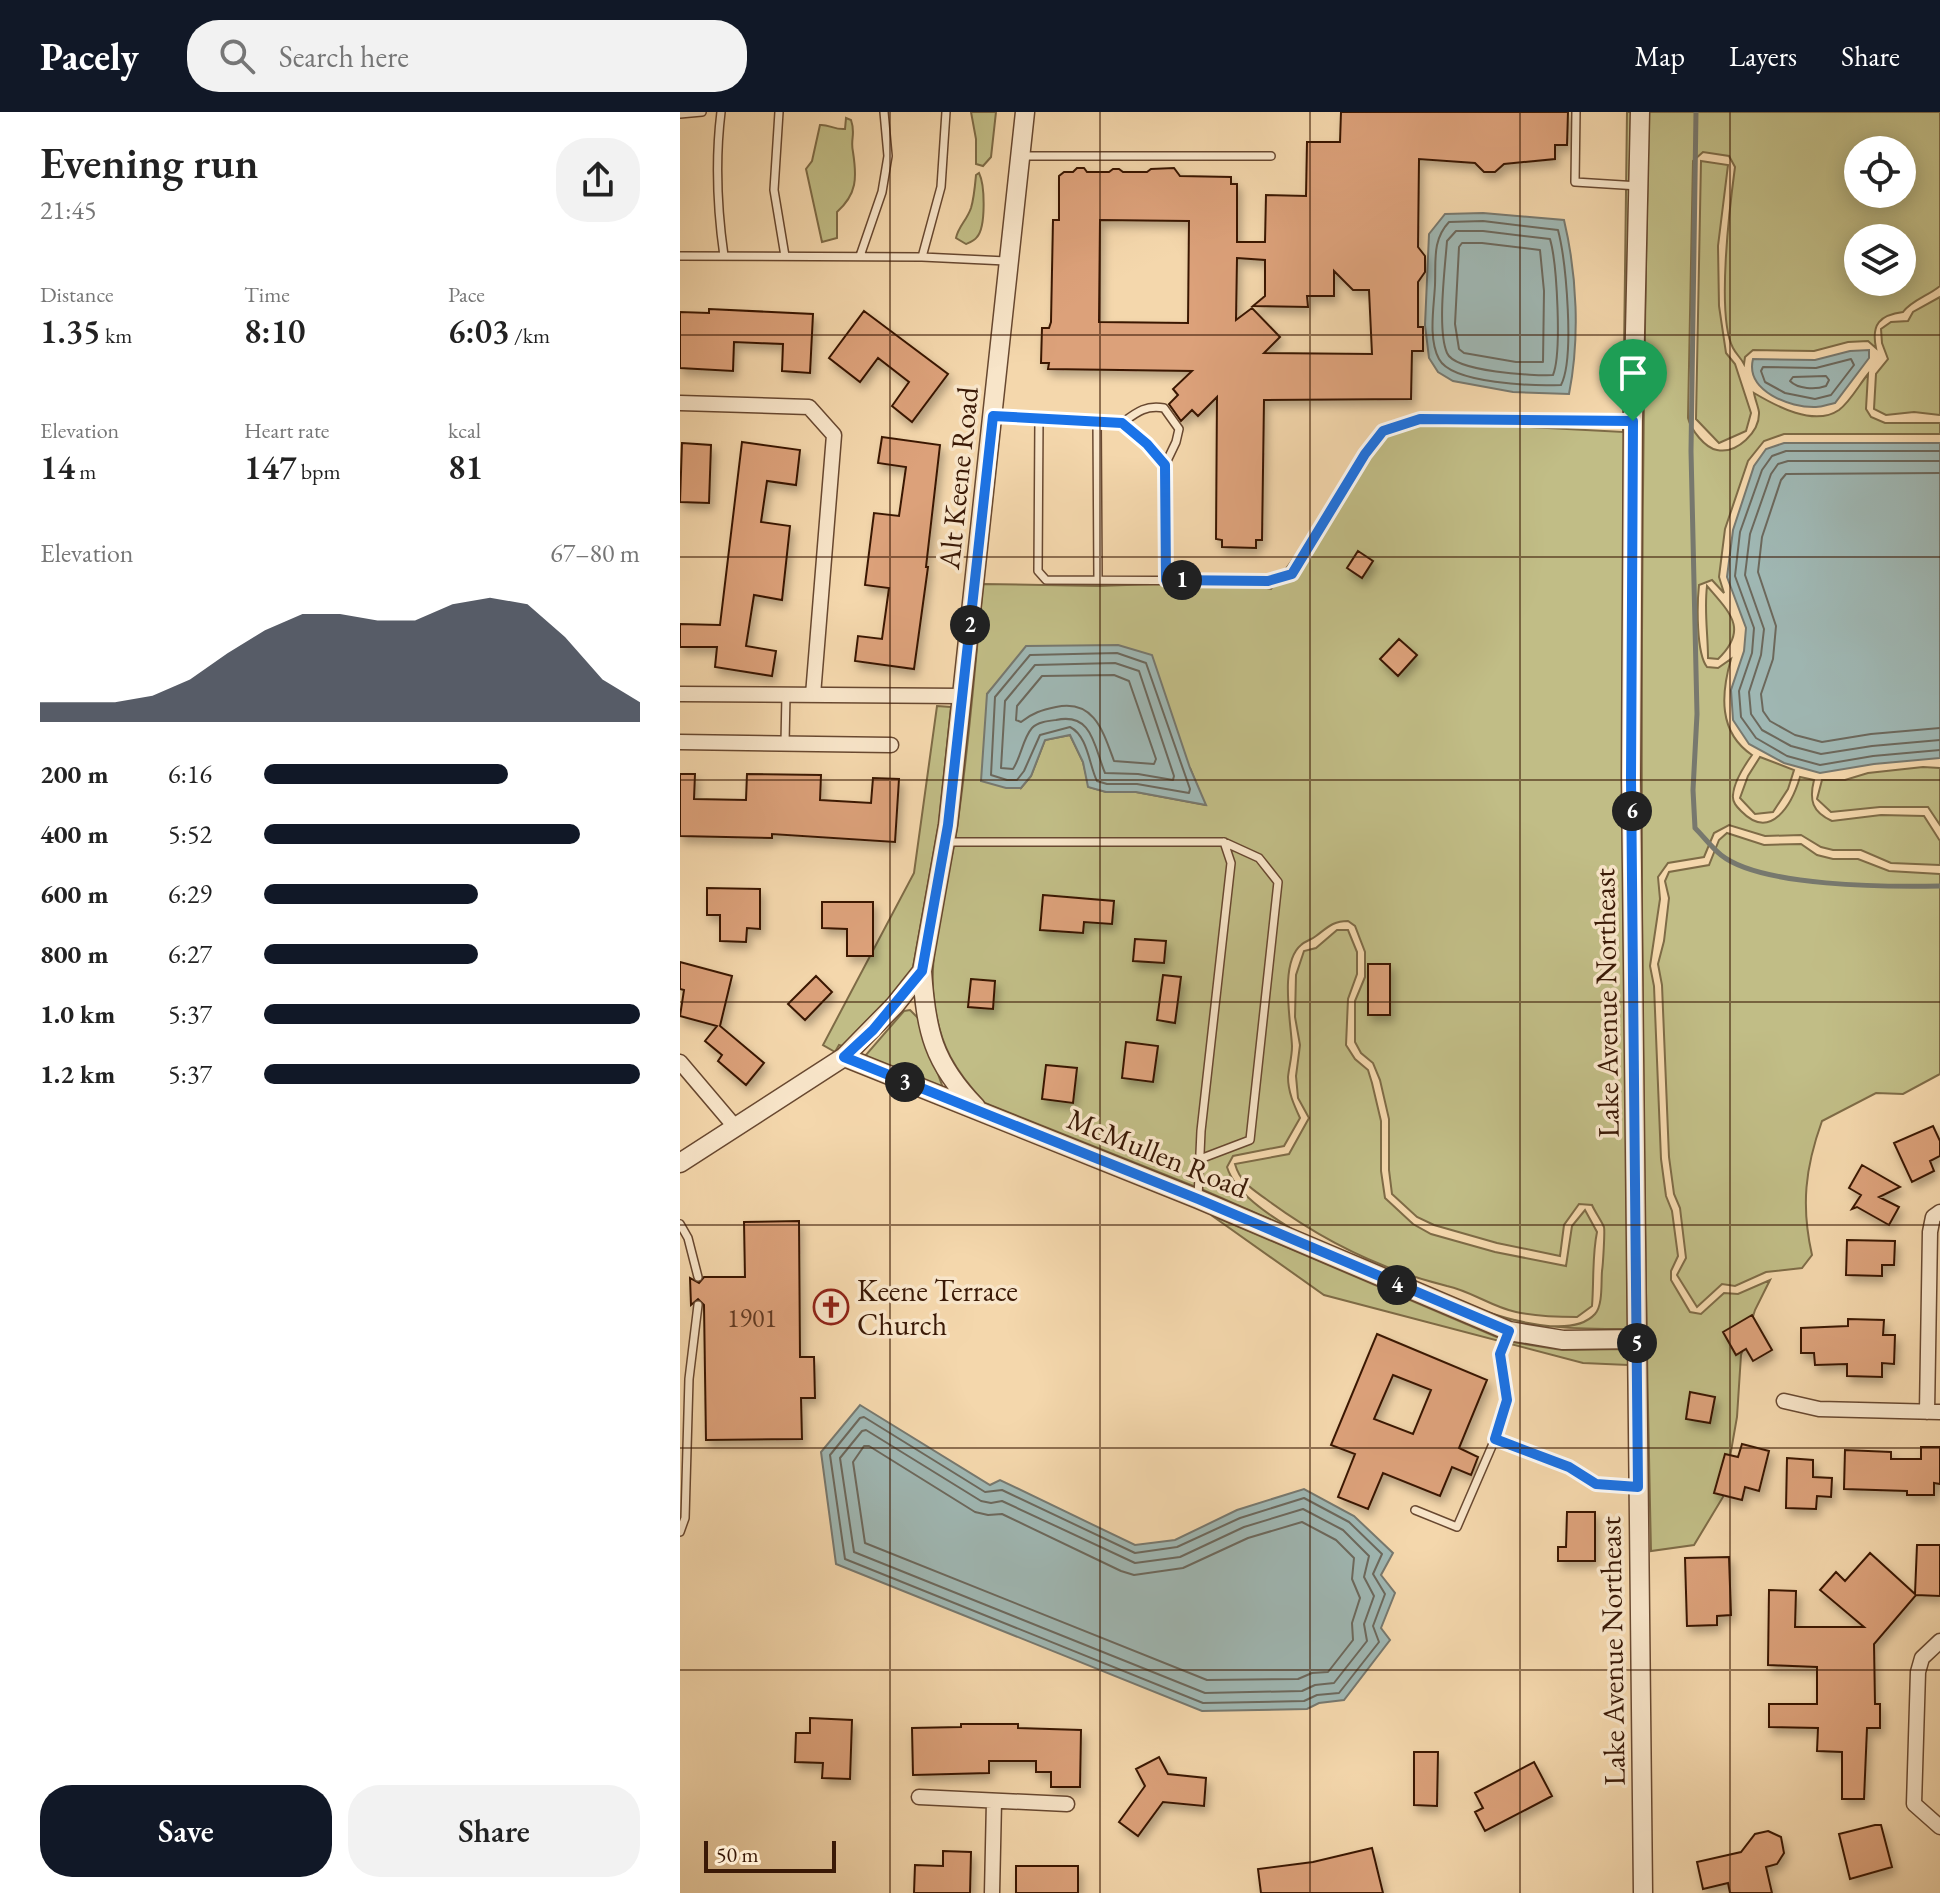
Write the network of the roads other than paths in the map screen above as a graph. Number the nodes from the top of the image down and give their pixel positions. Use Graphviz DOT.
graph roads {
  1 [pos="702,112"];
  2 [pos="721,112"];
  3 [pos="779,112"];
  4 [pos="884,112"];
  5 [pos="946,112"];
  6 [pos="1025,112"];
  7 [pos="1576,112"];
  8 [pos="1640,112"];
  9 [pos="680,114"];
  10 [pos="1020,156"];
  11 [pos="1271,156"];
  12 [pos="1639,186"];
  13 [pos="680,256"];
  14 [pos="724,256"];
  15 [pos="785,256"];
  16 [pos="860,256"];
  17 [pos="922,257"];
  18 [pos="1008,261"];
  19 [pos="680,403"];
  20 [pos="993,416"];
  21 [pos="1039,419"];
  22 [pos="1097,420"];
  23 [pos="1633,421"];
  24 [pos="1122,423"];
  25 [pos="1165,465"];
  26 [pos="1098,580"];
  27 [pos="1166,580"];
  28 [pos="680,694"];
  29 [pos="786,695"];
  30 [pos="813,695"];
  31 [pos="962,696"];
  32 [pos="680,742"];
  33 [pos="785,743"];
  34 [pos="891,745"];
  35 [pos="945,842"];
  36 [pos="1224,842"];
  37 [pos="922,971"];
  38 [pos="844,1057"];
  39 [pos="680,1062"];
  40 [pos="981,1112"];
  41 [pos="736,1128"];
  42 [pos="1200,1159"];
  43 [pos="680,1163"];
  44 [pos="1198,1199"];
  45 [pos="1940,1212"];
  46 [pos="680,1224"];
  47 [pos="698,1277"];
  48 [pos="698,1305"];
  49 [pos="1509,1331"];
  50 [pos="1637,1339"];
  51 [pos="1784,1401"];
  52 [pos="1934,1412"];
  53 [pos="1495,1439"];
  54 [pos="1638,1487"];
  55 [pos="1415,1510"];
  56 [pos="680,1532"];
  57 [pos="1940,1641"];
  58 [pos="919,1797"];
  59 [pos="994,1801"];
  60 [pos="1067,1804"];
  61 [pos="1940,1827"];
  62 [pos="992,1893"];
  63 [pos="1643,1893"];
  1 -- 9 [label="lane"];
  2 -- 14 [label="lane"];
  3 -- 15 [label="lane"];
  4 -- 16 [label="lane"];
  5 -- 17 [label="lane"];
  6 -- 10 [label="street, Alt Keene Road"];
  7 -- 12 [label="lane"];
  8 -- 12 [label="street, Lake Avenue Northeast"];
  10 -- 11 [label="lane"];
  10 -- 18 [label="street, Alt Keene Road"];
  12 -- 23 [label="street, Lake Avenue Northeast"];
  13 -- 14 [label="lane"];
  14 -- 15 [label="lane"];
  15 -- 16 [label="lane"];
  16 -- 17 [label="lane"];
  17 -- 18 [label="lane"];
  18 -- 20 [label="street, Alt Keene Road"];
  19 -- 30 [label="street"];
  20 -- 21 [label="lane"];
  20 -- 31 [label="street, Alt Keene Road"];
  21 -- 22 [label="lane"];
  21 -- 26 [label="lane"];
  22 -- 24 [label="lane"];
  22 -- 26 [label="lane"];
  23 -- 27 [label="lane"];
  23 -- 50 [label="street, Lake Avenue Northeast"];
  24 -- 25 [label="lane"];
  24 -- 25 [label="lane"];
  25 -- 27 [label="lane"];
  26 -- 27 [label="lane"];
  28 -- 29 [label="street"];
  29 -- 30 [label="street"];
  29 -- 33 [label="lane"];
  30 -- 31 [label="street"];
  31 -- 35 [label="street, Alt Keene Road"];
  32 -- 33 [label="street"];
  33 -- 34 [label="street"];
  35 -- 36 [label="lane"];
  35 -- 37 [label="street, Alt Keene Road"];
  36 -- 42 [label="lane"];
  36 -- 42 [label="lane"];
  37 -- 38 [label="street, Alt Keene Road"];
  37 -- 40 [label="street"];
  38 -- 40 [label="street, McMullen Road"];
  38 -- 41 [label="street"];
  39 -- 41 [label="street"];
  40 -- 44 [label="street, McMullen Road"];
  41 -- 43 [label="street"];
  42 -- 44 [label="lane"];
  44 -- 49 [label="street, McMullen Road"];
  45 -- 52 [label="street"];
  46 -- 47 [label="lane"];
  48 -- 56 [label="lane"];
  49 -- 50 [label="street, McMullen Road"];
  49 -- 53 [label="lane"];
  50 -- 54 [label="street, Lake Avenue Northeast"];
  51 -- 52 [label="street"];
  53 -- 54 [label="lane"];
  53 -- 55 [label="lane"];
  54 -- 63 [label="street, Lake Avenue Northeast"];
  57 -- 61 [label="street"];
  58 -- 59 [label="street"];
  59 -- 60 [label="street"];
  59 -- 62 [label="street"];
}
